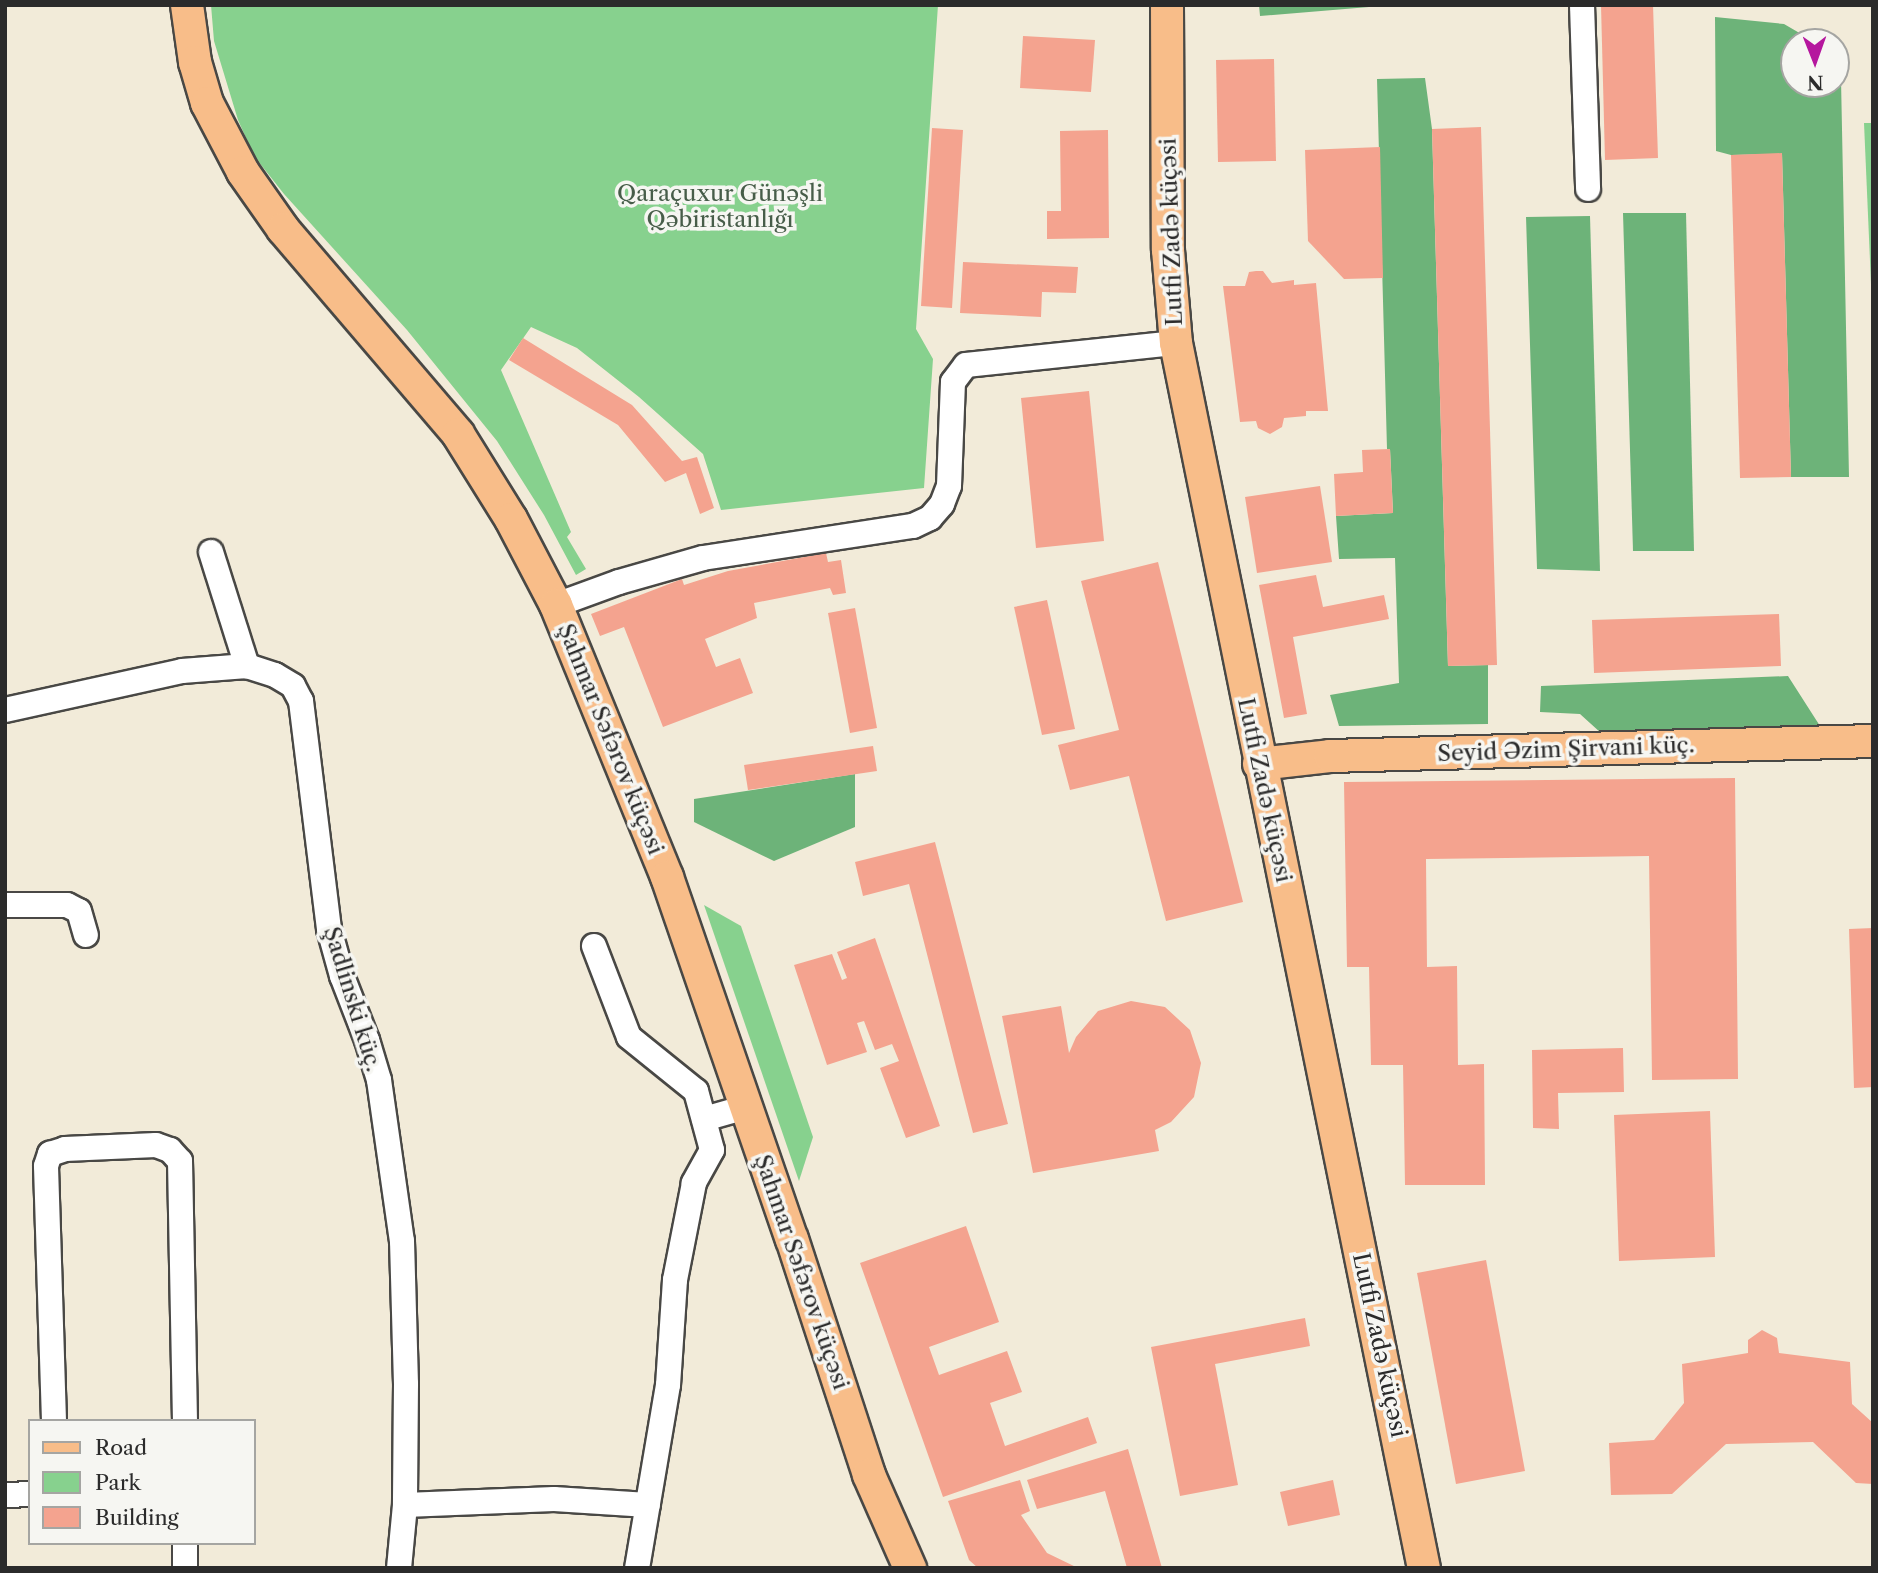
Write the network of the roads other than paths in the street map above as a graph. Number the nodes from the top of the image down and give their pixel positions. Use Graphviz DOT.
graph roads {
  1 [pos="187,5"];
  2 [pos="1167,5"];
  3 [pos="1582,5"];
  4 [pos="1588,189"];
  5 [pos="1176,343"];
  6 [pos="211,552"];
  7 [pos="556,605"];
  8 [pos="247,666"];
  9 [pos="5,710"];
  10 [pos="1873,741"];
  11 [pos="1259,764"];
  12 [pos="5,905"];
  13 [pos="86,935"];
  14 [pos="594,946"];
  15 [pos="746,1107"];
  16 [pos="704,1119"];
  17 [pos="54,1419"];
  18 [pos="185,1419"];
  19 [pos="28,1494"];
  20 [pos="5,1495"];
  21 [pos="405,1504"];
  22 [pos="648,1505"];
  23 [pos="185,1545"];
  24 [pos="904,1558"];
  25 [pos="185,1568"];
  26 [pos="399,1568"];
  27 [pos="637,1568"];
  28 [pos="1424,1568"];
  1 -- 7 [label="main road, Şahmar Səfərov küçəsi"];
  2 -- 5 [label="main road, Lutfi Zadə küçəsi"];
  3 -- 4 [label="street"];
  5 -- 7 [label="street"];
  5 -- 11 [label="main road, Lutfi Zadə küçəsi"];
  6 -- 8 [label="street"];
  7 -- 15 [label="main road, Şahmar Səfərov küçəsi"];
  8 -- 9 [label="street, Şadlinski küç."];
  8 -- 21 [label="street, Şadlinski küç."];
  10 -- 11 [label="main road, Seyid Əzim Şirvani küç."];
  11 -- 28 [label="main road, Lutfi Zadə küçəsi"];
  12 -- 13 [label="street"];
  14 -- 16 [label="street"];
  15 -- 16 [label="street"];
  15 -- 24 [label="main road, Şahmar Səfərov küçəsi"];
  16 -- 22 [label="street"];
  17 -- 18 [label="street"];
  19 -- 20 [label="street"];
  21 -- 22 [label="street"];
  21 -- 26 [label="street, Şadlinski küç."];
  22 -- 27 [label="street"];
  23 -- 25 [label="street"];
}
